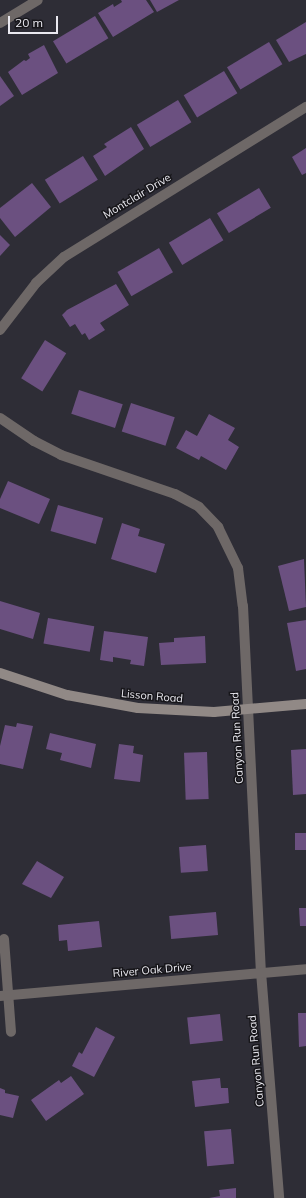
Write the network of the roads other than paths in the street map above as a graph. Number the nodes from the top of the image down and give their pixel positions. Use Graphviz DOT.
graph roads {
  1 [pos="34,1"];
  2 [pos="0,23"];
  3 [pos="306,107"];
  4 [pos="0,330"];
  5 [pos="0,418"];
  6 [pos="0,674"];
  7 [pos="306,704"];
  8 [pos="248,710"];
  9 [pos="4,939"];
  10 [pos="306,969"];
  11 [pos="261,972"];
  12 [pos="4,996"];
  13 [pos="11,1032"];
  14 [pos="280,1198"];
  1 -- 2 [label="street"];
  3 -- 4 [label="street, Montclair Drive"];
  5 -- 8 [label="street, Canyon Run Road"];
  6 -- 8 [label="street, Lisson Road"];
  7 -- 8 [label="street, Lisson Road"];
  8 -- 11 [label="street, Canyon Run Road"];
  9 -- 12 [label="street"];
  10 -- 11 [label="street, River Oak Drive"];
  11 -- 12 [label="street, River Oak Drive"];
  11 -- 14 [label="street, Canyon Run Road"];
  12 -- 13 [label="street"];
}
